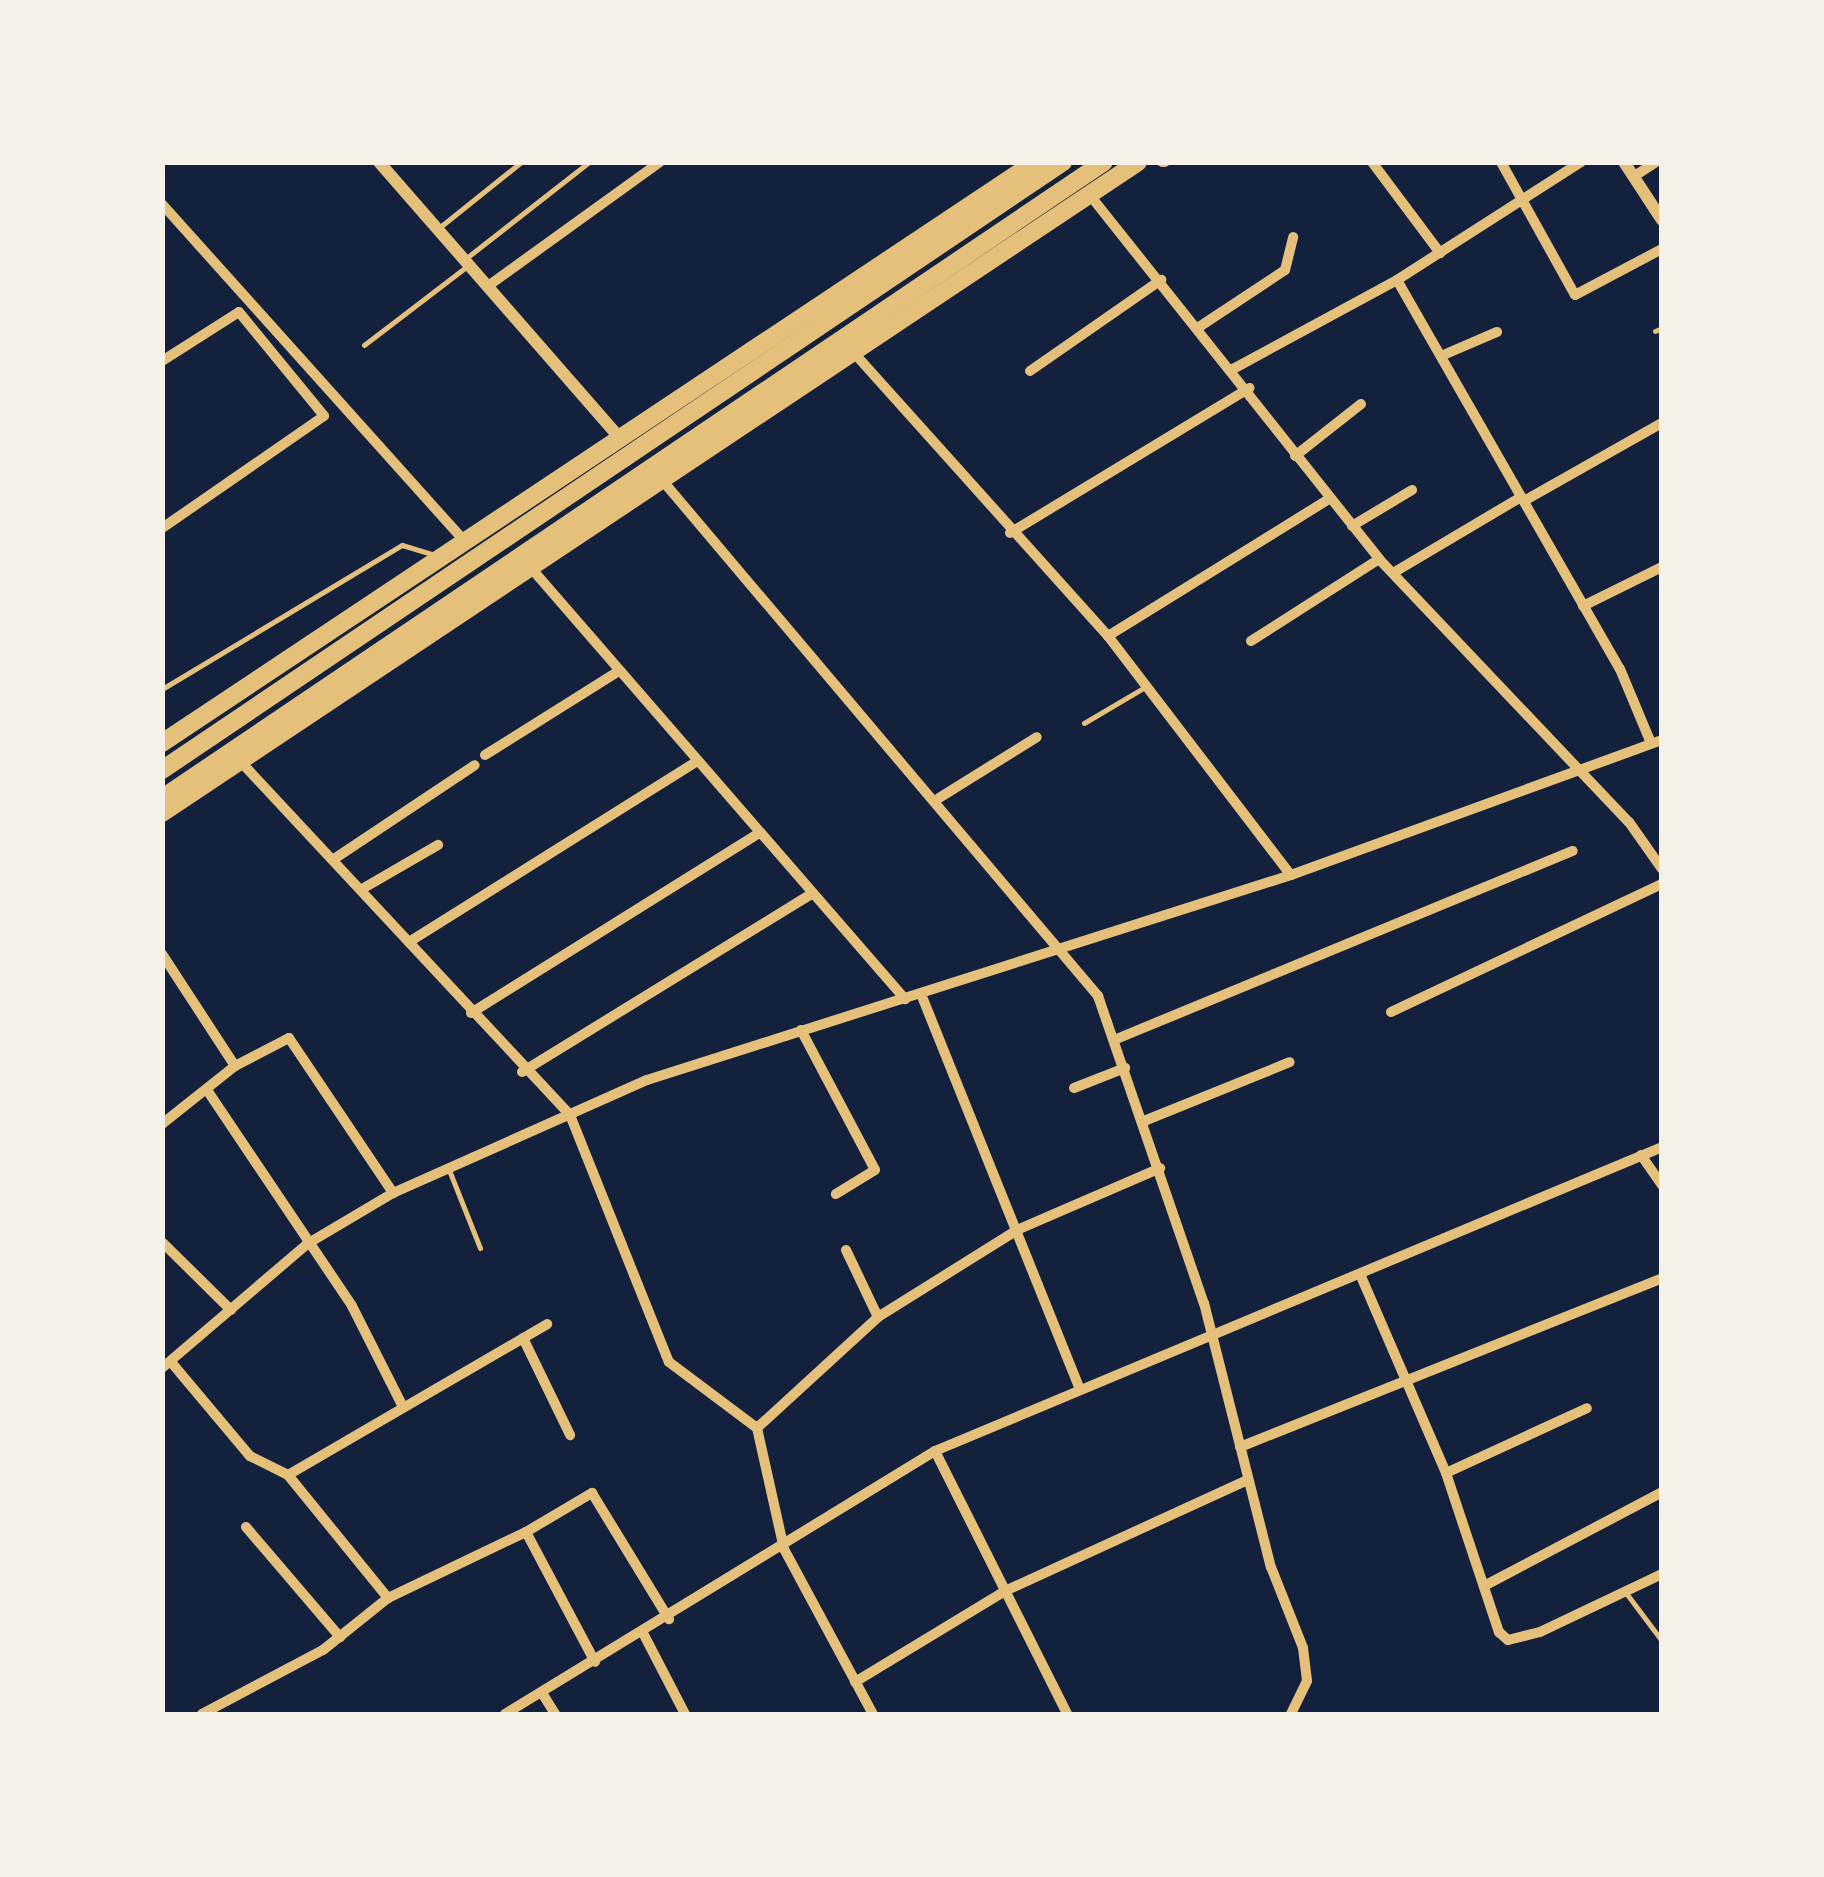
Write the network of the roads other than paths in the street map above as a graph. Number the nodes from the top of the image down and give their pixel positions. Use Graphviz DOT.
graph roads {
  1 [pos="520,162"];
  2 [pos="589,162"];
  3 [pos="660,162"];
  4 [pos="1034,162"];
  5 [pos="1063,162"];
  6 [pos="1104,162"];
  7 [pos="1138,162"];
  8 [pos="1372,162"];
  9 [pos="1501,162"];
  10 [pos="1581,162"];
  11 [pos="1624,162"];
  12 [pos="1656,162"];
  13 [pos="382,163"];
  14 [pos="1633,177"];
  15 [pos="1089,194"];
  16 [pos="1522,198"];
  17 [pos="162,204"];
  18 [pos="1662,220"];
  19 [pos="438,229"];
  20 [pos="1292,237"];
  21 [pos="1662,250"];
  22 [pos="1440,254"];
  23 [pos="466,262"];
  24 [pos="961,269"];
  25 [pos="1161,280"];
  26 [pos="1397,280"];
  27 [pos="488,286"];
  28 [pos="1199,327"];
  29 [pos="1496,332"];
  30 [pos="364,345"];
  31 [pos="855,354"];
  32 [pos="1441,356"];
  33 [pos="162,361"];
  34 [pos="1233,369"];
  35 [pos="1030,370"];
  36 [pos="1249,388"];
  37 [pos="1361,404"];
  38 [pos="1662,423"];
  39 [pos="618,436"];
  40 [pos="1295,456"];
  41 [pos="662,480"];
  42 [pos="544,485"];
  43 [pos="1412,490"];
  44 [pos="1329,499"];
  45 [pos="1523,499"];
  46 [pos="560,505"];
  47 [pos="1352,526"];
  48 [pos="162,528"];
  49 [pos="1010,533"];
  50 [pos="463,538"];
  51 [pos="438,556"];
  52 [pos="1379,558"];
  53 [pos="1662,567"];
  54 [pos="531,568"];
  55 [pos="1392,573"];
  56 [pos="1583,606"];
  57 [pos="1108,636"];
  58 [pos="1250,641"];
  59 [pos="619,671"];
  60 [pos="1148,685"];
  61 [pos="162,689"];
  62 [pos="1084,723"];
  63 [pos="1038,737"];
  64 [pos="162,742"];
  65 [pos="1656,742"];
  66 [pos="485,756"];
  67 [pos="240,761"];
  68 [pos="696,762"];
  69 [pos="475,765"];
  70 [pos="162,770"];
  71 [pos="1578,772"];
  72 [pos="162,798"];
  73 [pos="939,798"];
  74 [pos="162,812"];
  75 [pos="758,834"];
  76 [pos="438,845"];
  77 [pos="1573,850"];
  78 [pos="334,859"];
  79 [pos="1662,869"];
  80 [pos="1290,875"];
  81 [pos="1662,884"];
  82 [pos="362,889"];
  83 [pos="812,894"];
  84 [pos="409,942"];
  85 [pos="1056,946"];
  86 [pos="162,954"];
  87 [pos="921,994"];
  88 [pos="905,999"];
  89 [pos="1391,1012"];
  90 [pos="471,1013"];
  91 [pos="802,1030"];
  92 [pos="1114,1040"];
  93 [pos="1290,1062"];
  94 [pos="235,1066"];
  95 [pos="1125,1068"];
  96 [pos="522,1072"];
  97 [pos="1074,1088"];
  98 [pos="207,1090"];
  99 [pos="570,1115"];
  100 [pos="1144,1120"];
  101 [pos="162,1124"];
  102 [pos="1662,1147"];
  103 [pos="1641,1155"];
  104 [pos="1160,1168"];
  105 [pos="449,1170"];
  106 [pos="1662,1185"];
  107 [pos="393,1193"];
  108 [pos="836,1194"];
  109 [pos="1018,1230"];
  110 [pos="162,1242"];
  111 [pos="307,1244"];
  112 [pos="480,1248"];
  113 [pos="846,1250"];
  114 [pos="1360,1274"];
  115 [pos="1662,1278"];
  116 [pos="230,1310"];
  117 [pos="878,1317"];
  118 [pos="547,1324"];
  119 [pos="1212,1332"];
  120 [pos="523,1338"];
  121 [pos="167,1365"];
  122 [pos="1404,1378"];
  123 [pos="1080,1388"];
  124 [pos="401,1403"];
  125 [pos="1587,1408"];
  126 [pos="758,1428"];
  127 [pos="570,1435"];
  128 [pos="1240,1447"];
  129 [pos="935,1451"];
  130 [pos="288,1474"];
  131 [pos="1446,1474"];
  132 [pos="1248,1480"];
  133 [pos="1662,1492"];
  134 [pos="246,1527"];
  135 [pos="526,1532"];
  136 [pos="784,1549"];
  137 [pos="1662,1574"];
  138 [pos="1484,1586"];
  139 [pos="1624,1590"];
  140 [pos="1005,1591"];
  141 [pos="388,1598"];
  142 [pos="669,1619"];
  143 [pos="643,1633"];
  144 [pos="340,1637"];
  145 [pos="1662,1641"];
  146 [pos="595,1662"];
  147 [pos="855,1682"];
  148 [pos="542,1693"];
  149 [pos="202,1714"];
  150 [pos="504,1714"];
  151 [pos="554,1714"];
  152 [pos="684,1714"];
  153 [pos="873,1714"];
  154 [pos="1068,1714"];
  155 [pos="1290,1714"];
  1 -- 19 [label="lane"];
  2 -- 23 [label="lane"];
  3 -- 27 [label="street"];
  4 -- 39 [label="highway"];
  5 -- 46 [label="highway"];
  6 -- 24 [label="highway"];
  7 -- 15 [label="highway"];
  8 -- 22 [label="street"];
  9 -- 16 [label="street"];
  10 -- 16 [label="street"];
  11 -- 14 [label="street"];
  12 -- 14 [label="street"];
  13 -- 19 [label="street"];
  14 -- 18 [label="street"];
  15 -- 24 [label="highway"];
  15 -- 25 [label="street"];
  16 -- 21 [label="street"];
  16 -- 22 [label="street"];
  17 -- 50 [label="street"];
  19 -- 23 [label="street"];
  20 -- 28 [label="street"];
  22 -- 26 [label="street"];
  23 -- 27 [label="street"];
  23 -- 30 [label="lane"];
  24 -- 31 [label="highway"];
  24 -- 72 [label="highway"];
  25 -- 28 [label="street"];
  25 -- 35 [label="street"];
  26 -- 32 [label="street"];
  26 -- 34 [label="street"];
  27 -- 39 [label="street"];
  28 -- 34 [label="street"];
  29 -- 32 [label="street"];
  31 -- 41 [label="highway"];
  31 -- 49 [label="street"];
  32 -- 45 [label="street"];
  33 -- 48 [label="street"];
  34 -- 36 [label="street"];
  36 -- 40 [label="street"];
  36 -- 49 [label="street"];
  37 -- 40 [label="street"];
  38 -- 45 [label="street"];
  39 -- 42 [label="highway"];
  40 -- 44 [label="street"];
  41 -- 54 [label="highway"];
  41 -- 73 [label="street"];
  42 -- 46 [label="street"];
  42 -- 50 [label="highway"];
  43 -- 47 [label="street"];
  44 -- 47 [label="street"];
  44 -- 57 [label="street"];
  45 -- 55 [label="street"];
  45 -- 56 [label="street"];
  46 -- 70 [label="highway"];
  47 -- 52 [label="street"];
  49 -- 57 [label="street"];
  50 -- 51 [label="highway"];
  51 -- 61 [label="lane"];
  51 -- 64 [label="highway"];
  52 -- 55 [label="street"];
  52 -- 58 [label="street"];
  53 -- 56 [label="street"];
  54 -- 59 [label="street"];
  54 -- 67 [label="highway"];
  55 -- 71 [label="street"];
  56 -- 65 [label="street"];
  57 -- 60 [label="street"];
  59 -- 66 [label="street"];
  59 -- 68 [label="street"];
  60 -- 62 [label="lane"];
  60 -- 80 [label="street"];
  63 -- 73 [label="street"];
  65 -- 71 [label="street"];
  67 -- 74 [label="highway"];
  67 -- 78 [label="street"];
  68 -- 75 [label="street"];
  68 -- 84 [label="street"];
  69 -- 78 [label="street"];
  71 -- 79 [label="street"];
  71 -- 80 [label="street"];
  73 -- 85 [label="street"];
  75 -- 83 [label="street"];
  75 -- 90 [label="street"];
  76 -- 82 [label="street"];
  77 -- 92 [label="street"];
  78 -- 82 [label="street"];
  80 -- 85 [label="street"];
  81 -- 89 [label="street"];
  82 -- 84 [label="street"];
  83 -- 88 [label="street"];
  83 -- 96 [label="street"];
  84 -- 90 [label="street"];
  85 -- 87 [label="street"];
  85 -- 92 [label="street"];
  86 -- 94 [label="street"];
  87 -- 88 [label="street"];
  87 -- 109 [label="street"];
  88 -- 91 [label="street"];
  90 -- 96 [label="street"];
  91 -- 99 [label="street"];
  91 -- 108 [label="street"];
  92 -- 95 [label="street"];
  93 -- 100 [label="street"];
  94 -- 98 [label="street"];
  94 -- 107 [label="street"];
  95 -- 97 [label="street"];
  95 -- 100 [label="street"];
  96 -- 99 [label="street"];
  98 -- 101 [label="street"];
  98 -- 111 [label="street"];
  99 -- 105 [label="street"];
  99 -- 126 [label="street"];
  100 -- 104 [label="street"];
  102 -- 103 [label="street"];
  103 -- 106 [label="street"];
  103 -- 114 [label="street"];
  104 -- 109 [label="street"];
  104 -- 119 [label="street"];
  105 -- 107 [label="street"];
  105 -- 112 [label="lane"];
  107 -- 111 [label="street"];
  109 -- 117 [label="street"];
  109 -- 123 [label="street"];
  110 -- 116 [label="street"];
  111 -- 116 [label="street"];
  111 -- 124 [label="street"];
  113 -- 117 [label="street"];
  114 -- 119 [label="street"];
  114 -- 122 [label="street"];
  115 -- 122 [label="street"];
  116 -- 121 [label="street"];
  117 -- 126 [label="street"];
  118 -- 120 [label="street"];
  119 -- 123 [label="street"];
  119 -- 128 [label="street"];
  120 -- 124 [label="street"];
  120 -- 127 [label="street"];
  121 -- 130 [label="street"];
  122 -- 128 [label="street"];
  122 -- 131 [label="street"];
  123 -- 129 [label="street"];
  124 -- 130 [label="street"];
  125 -- 131 [label="street"];
  126 -- 136 [label="street"];
  128 -- 132 [label="street"];
  129 -- 136 [label="street"];
  129 -- 140 [label="street"];
  130 -- 141 [label="street"];
  131 -- 138 [label="street"];
  132 -- 140 [label="street"];
  132 -- 155 [label="street"];
  133 -- 138 [label="street"];
  134 -- 144 [label="street"];
  135 -- 141 [label="street"];
  135 -- 142 [label="street"];
  135 -- 146 [label="street"];
  136 -- 142 [label="street"];
  136 -- 147 [label="street"];
  137 -- 139 [label="street"];
  138 -- 139 [label="street"];
  139 -- 145 [label="lane"];
  140 -- 147 [label="street"];
  140 -- 154 [label="street"];
  141 -- 144 [label="street"];
  142 -- 143 [label="street"];
  143 -- 146 [label="street"];
  143 -- 152 [label="street"];
  144 -- 149 [label="street"];
  146 -- 148 [label="street"];
  147 -- 153 [label="street"];
  148 -- 150 [label="street"];
  148 -- 151 [label="street"];
}
